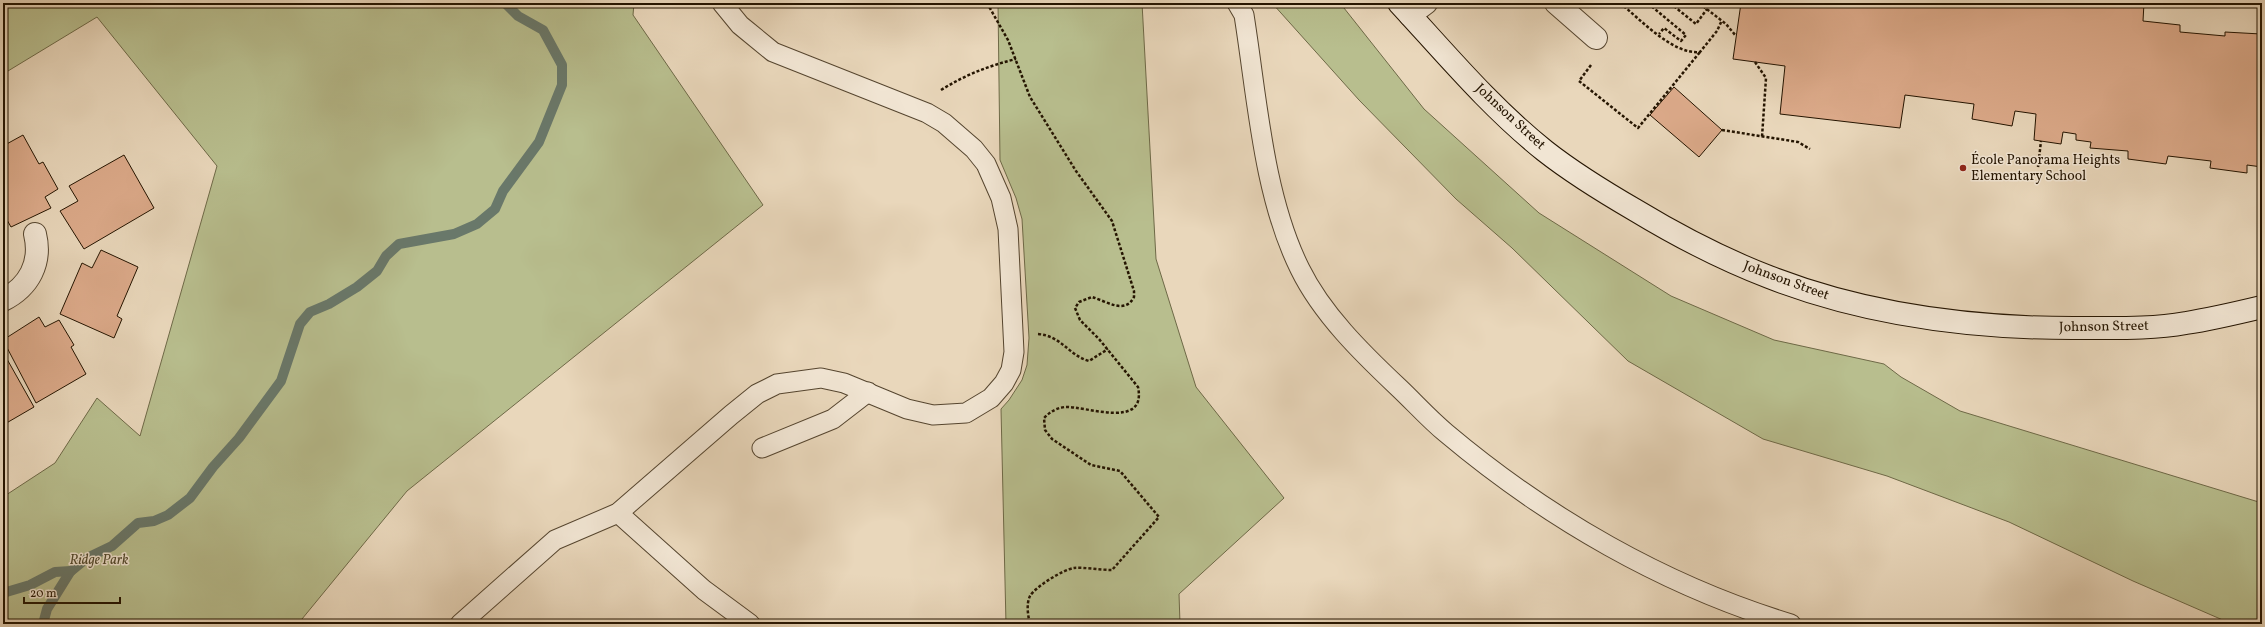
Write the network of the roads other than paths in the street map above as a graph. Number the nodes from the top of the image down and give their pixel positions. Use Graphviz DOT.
graph roads {
  1 [pos="722,3"];
  2 [pos="1237,3"];
  3 [pos="1556,3"];
  4 [pos="1411,7"];
  5 [pos="1596,38"];
  6 [pos="35,234"];
  7 [pos="3,300"];
  8 [pos="2262,307"];
  9 [pos="868,392"];
  10 [pos="762,448"];
  11 [pos="618,514"];
  12 [pos="460,624"];
  13 [pos="750,624"];
  14 [pos="1792,624"];
  1 -- 9 [label="lane"];
  2 -- 14 [label="lane"];
  3 -- 5 [label="street"];
  4 -- 8 [label="street, Johnson Street"];
  6 -- 7 [label="street"];
  9 -- 10 [label="lane"];
  9 -- 11 [label="lane"];
  11 -- 12 [label="lane"];
  11 -- 13 [label="lane"];
}
